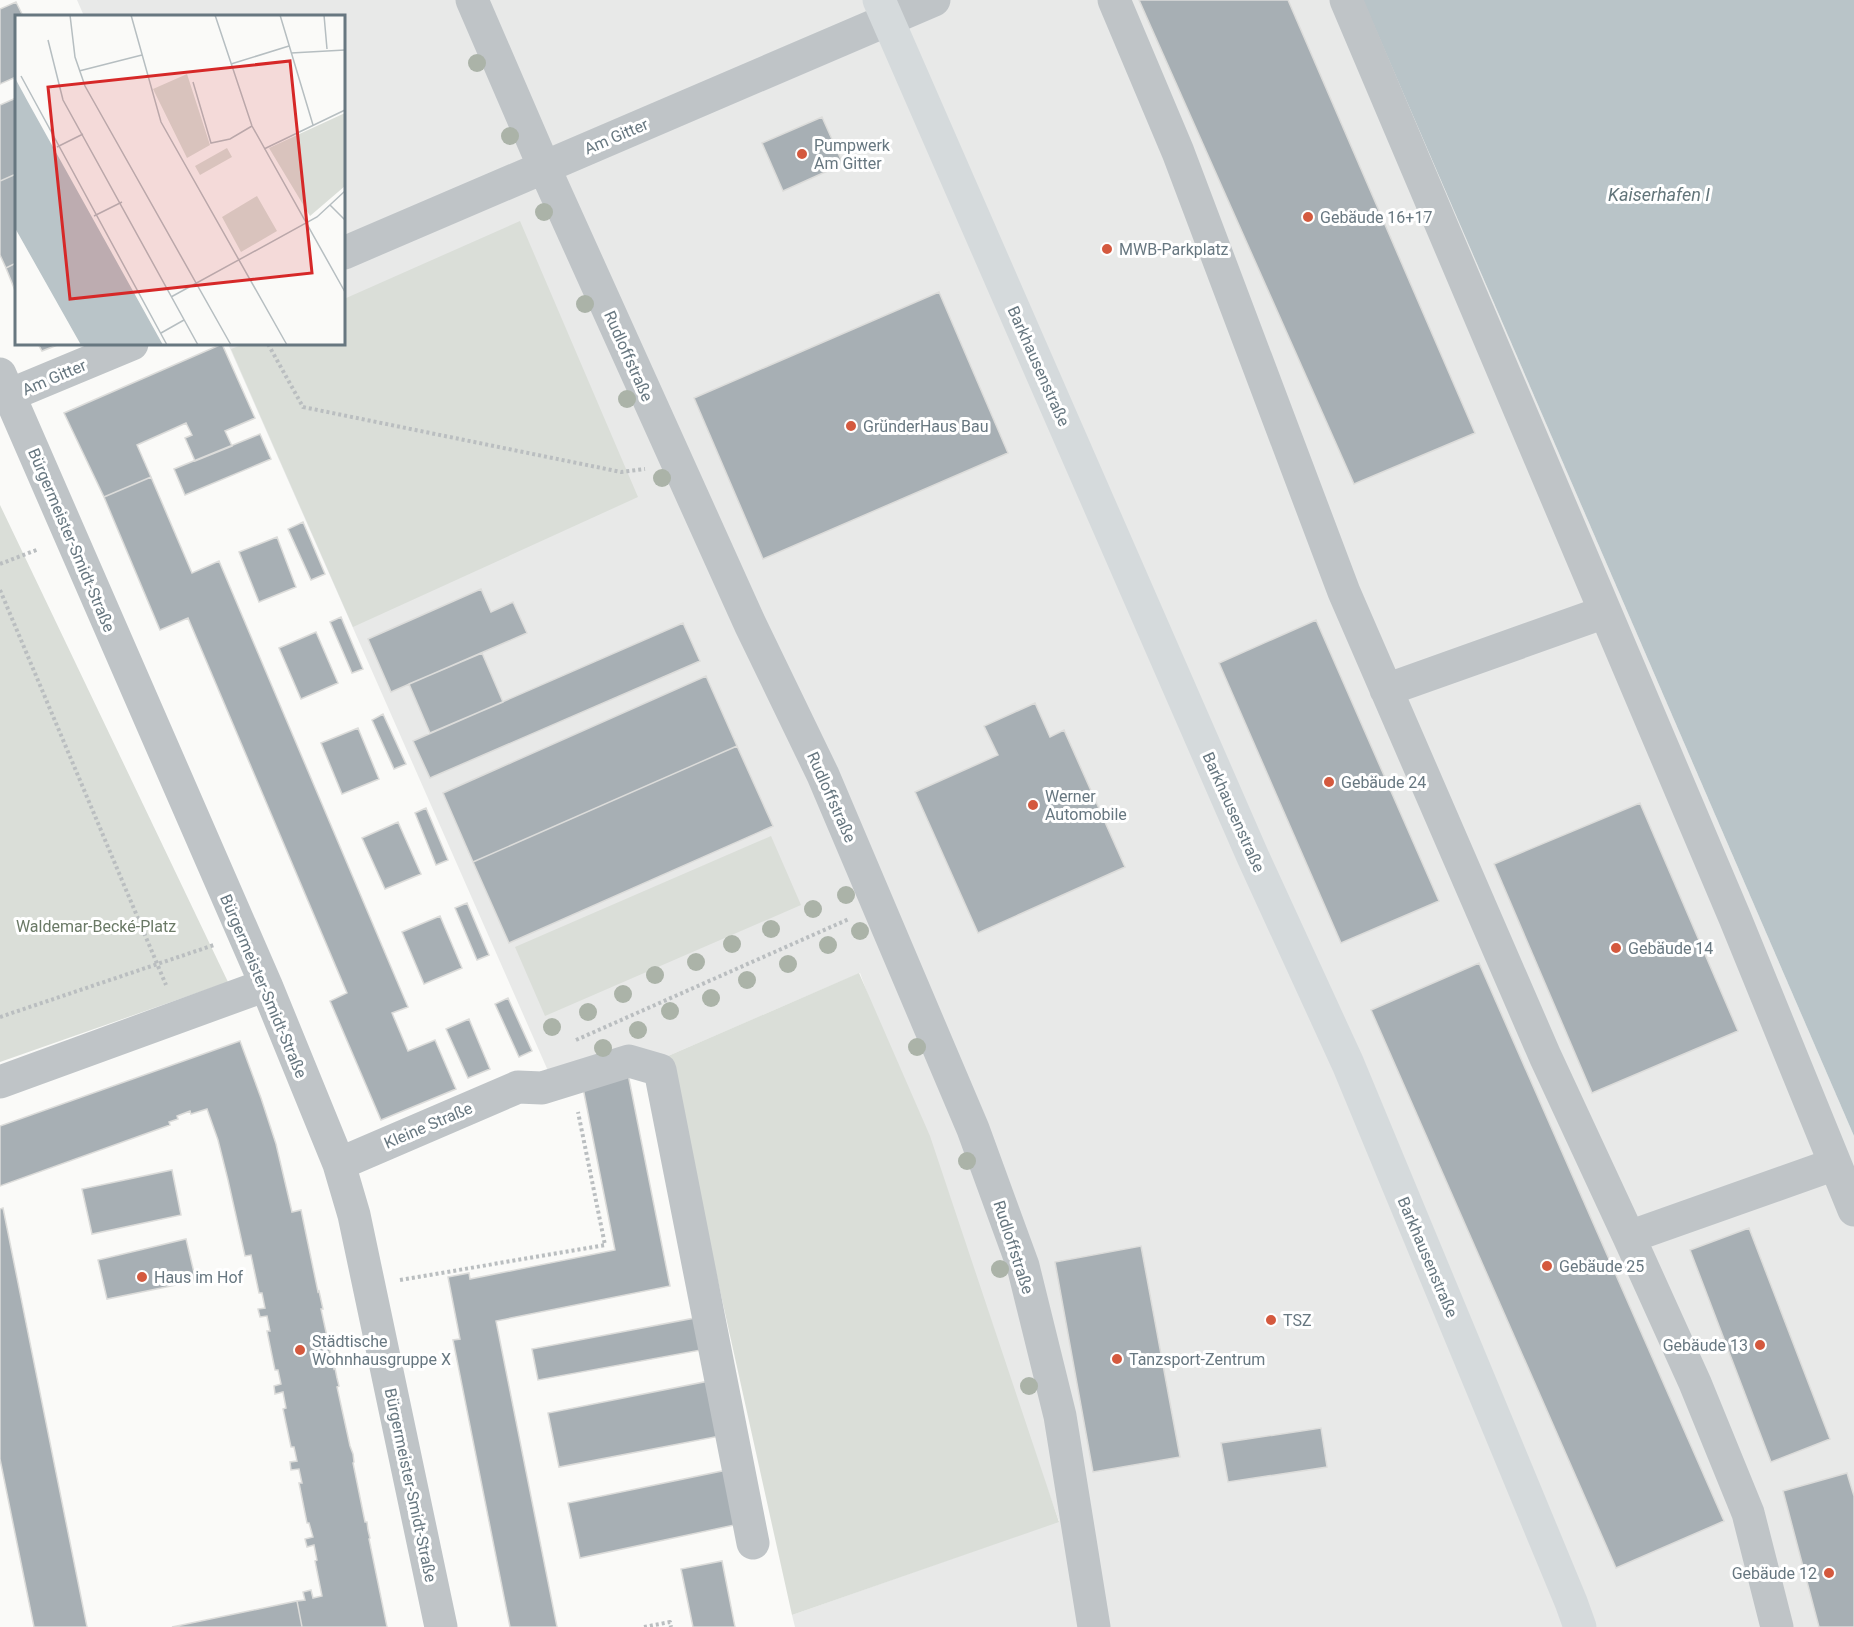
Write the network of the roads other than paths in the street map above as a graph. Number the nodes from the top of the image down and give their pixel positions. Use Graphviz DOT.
graph roads {
  1 [pos="472,0"];
  2 [pos="934,0"];
  3 [pos="1114,0"];
  4 [pos="1346,0"];
  5 [pos="884,10"];
  6 [pos="544,167"];
  7 [pos="345,253"];
  8 [pos="129,345"];
  9 [pos="3,390"];
  10 [pos="1605,612"];
  11 [pos="1386,690"];
  12 [pos="266,985"];
  13 [pos="0,1082"];
  14 [pos="339,1164"];
  15 [pos="1835,1164"];
  16 [pos="1854,1210"];
  17 [pos="1629,1237"];
  18 [pos="753,1543"];
  19 [pos="441,1627"];
  20 [pos="1094,1627"];
  21 [pos="1580,1627"];
  22 [pos="1777,1627"];
  1 -- 6 [label="street, Rudloffstraße"];
  2 -- 5 [label="street, Am Gitter"];
  3 -- 11 [label="street"];
  4 -- 10 [label="street"];
  5 -- 6 [label="street, Am Gitter"];
  5 -- 21 [label="main road, Barkhausenstraße"];
  6 -- 7 [label="street, Am Gitter"];
  6 -- 20 [label="street, Rudloffstraße"];
  8 -- 9 [label="street, Am Gitter"];
  9 -- 12 [label="street, Bürgermeister-Smidt-Straße"];
  10 -- 11 [label="street"];
  10 -- 15 [label="street"];
  11 -- 17 [label="street"];
  12 -- 13 [label="street"];
  12 -- 14 [label="street, Bürgermeister-Smidt-Straße"];
  14 -- 18 [label="street, Kleine Straße"];
  14 -- 19 [label="street, Bürgermeister-Smidt-Straße"];
  15 -- 16 [label="street"];
  15 -- 17 [label="street"];
  17 -- 22 [label="street"];
}
